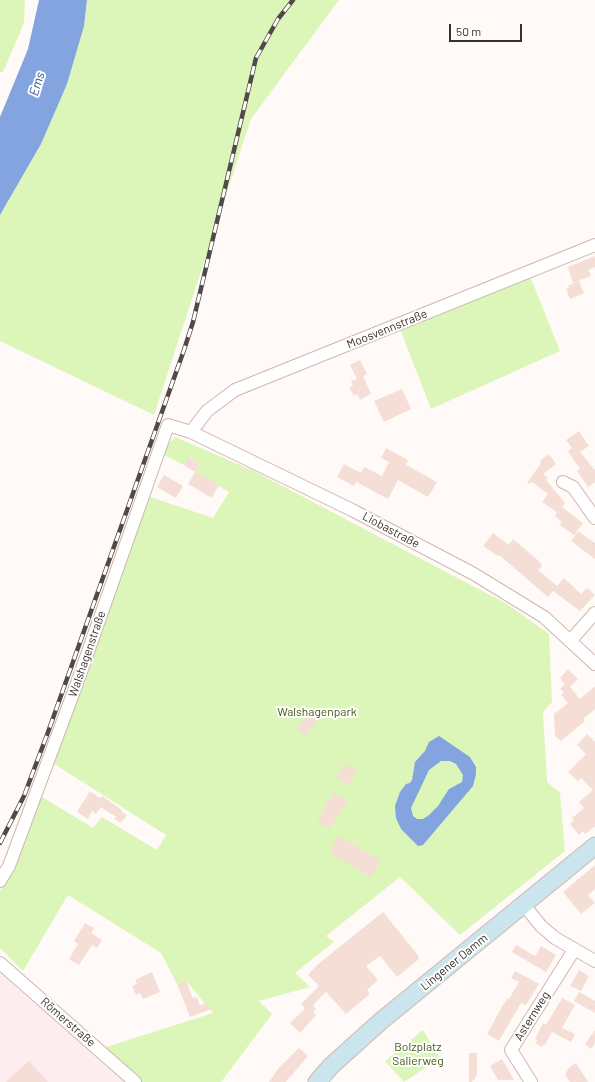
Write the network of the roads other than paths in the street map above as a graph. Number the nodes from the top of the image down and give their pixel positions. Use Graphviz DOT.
graph roads {
  1 [pos="595,245"];
  2 [pos="168,425"];
  3 [pos="191,432"];
  4 [pos="563,482"];
  5 [pos="595,518"];
  6 [pos="595,613"];
  7 [pos="570,640"];
  8 [pos="595,664"];
  9 [pos="595,846"];
  10 [pos="0,881"];
  11 [pos="524,905"];
  12 [pos="574,950"];
  13 [pos="595,961"];
  14 [pos="0,963"];
  15 [pos="135,1082"];
  16 [pos="317,1082"];
  17 [pos="531,1082"];
  1 -- 3 [label="street, Moosvennstraße"];
  2 -- 3 [label="street, Liobastraße"];
  2 -- 10 [label="street, Walshagenstraße"];
  3 -- 7 [label="street, Liobastraße"];
  4 -- 5 [label="street"];
  6 -- 7 [label="street"];
  7 -- 8 [label="street, Liobastraße"];
  9 -- 11 [label="main road, Lingener Damm"];
  11 -- 12 [label="street"];
  11 -- 16 [label="main road, Lingener Damm"];
  12 -- 13 [label="street"];
  12 -- 17 [label="street, Asternweg"];
  14 -- 15 [label="street, Römerstraße"];
}
